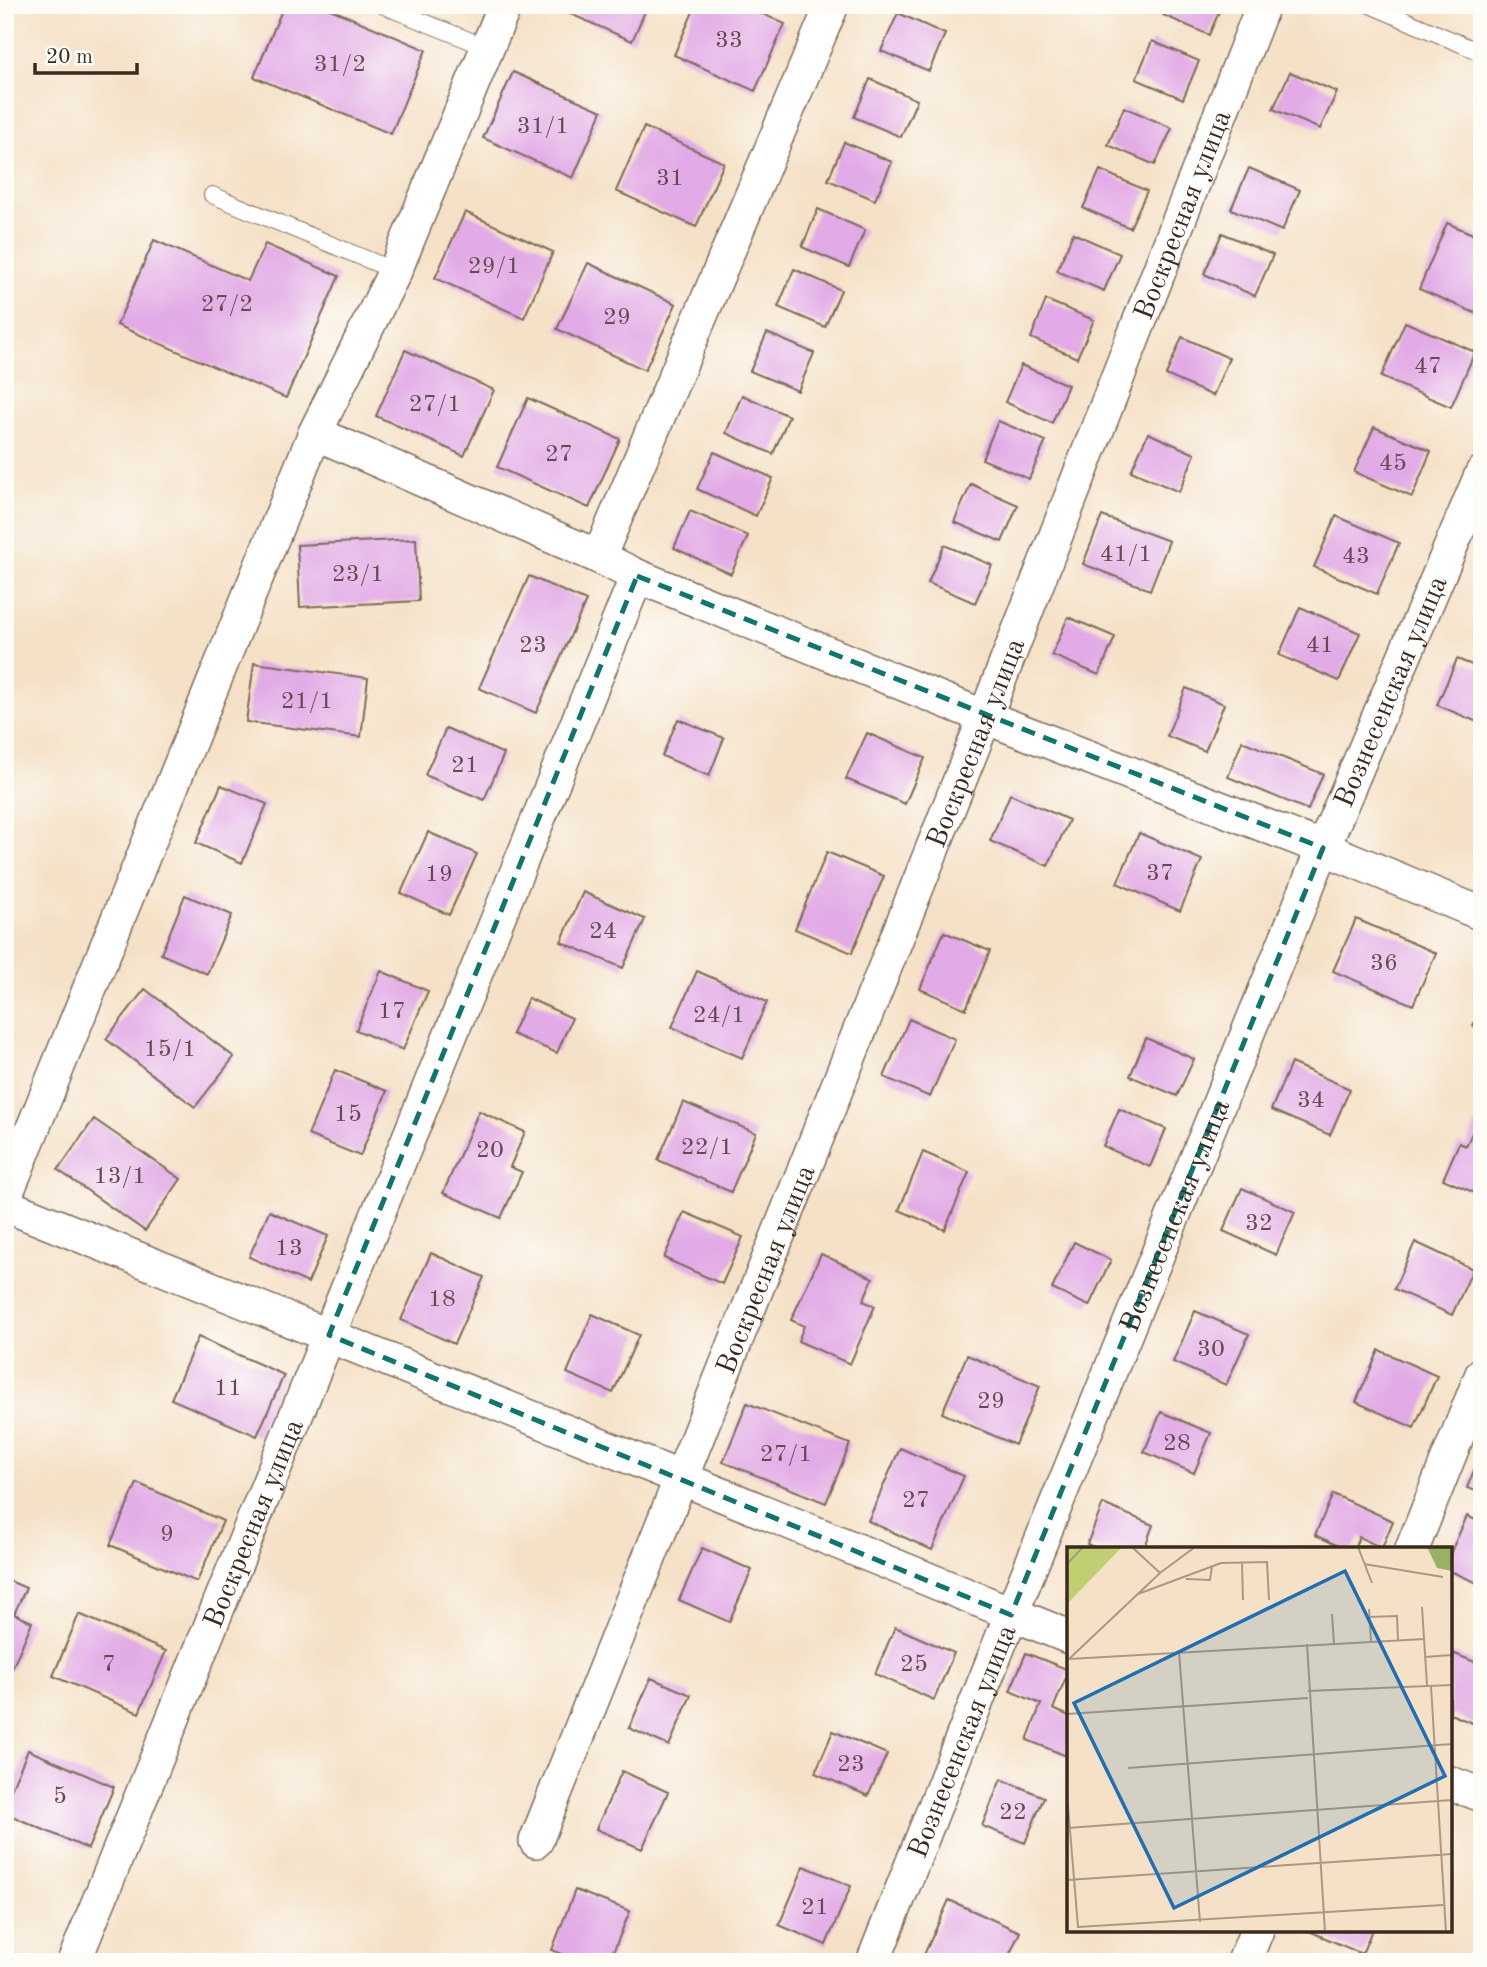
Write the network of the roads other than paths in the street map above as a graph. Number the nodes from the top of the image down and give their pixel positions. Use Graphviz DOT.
graph roads {
  1 [pos="382,5"];
  2 [pos="505,5"];
  3 [pos="832,5"];
  4 [pos="1263,5"];
  5 [pos="1370,5"];
  6 [pos="488,48"];
  7 [pos="1482,53"];
  8 [pos="212,195"];
  9 [pos="395,271"];
  10 [pos="315,433"];
  11 [pos="1482,473"];
  12 [pos="599,557"];
  13 [pos="638,576"];
  14 [pos="985,717"];
  15 [pos="1323,848"];
  16 [pos="1482,914"];
  17 [pos="5,1196"];
  18 [pos="5,1205"];
  19 [pos="329,1335"];
  20 [pos="1482,1374"];
  21 [pos="681,1478"];
  22 [pos="1413,1547"];
  23 [pos="1012,1615"];
  24 [pos="1067,1636"];
  25 [pos="1452,1784"];
  26 [pos="1482,1795"];
  27 [pos="536,1841"];
  28 [pos="1256,1932"];
  29 [pos="74,1962"];
  30 [pos="873,1962"];
  31 [pos="1244,1962"];
  1 -- 6 [label="lane"];
  2 -- 6 [label="street"];
  3 -- 12 [label="street"];
  4 -- 14 [label="street, Воскресная улица"];
  5 -- 7 [label="lane"];
  6 -- 9 [label="street"];
  8 -- 9 [label="lane"];
  9 -- 10 [label="street"];
  10 -- 12 [label="street"];
  10 -- 17 [label="street"];
  11 -- 15 [label="street, Вознесенская улица"];
  12 -- 13 [label="street"];
  13 -- 14 [label="street"];
  13 -- 19 [label="street, Воскресная улица"];
  14 -- 15 [label="street"];
  14 -- 21 [label="street, Воскресная улица"];
  15 -- 16 [label="street"];
  15 -- 23 [label="street, Вознесенская улица"];
  18 -- 19 [label="street"];
  19 -- 21 [label="street"];
  19 -- 29 [label="street, Воскресная улица"];
  20 -- 22 [label="street"];
  21 -- 23 [label="street"];
  21 -- 27 [label="street, Воскресная улица"];
  23 -- 24 [label="street"];
  23 -- 30 [label="street, Вознесенская улица"];
  25 -- 26 [label="street"];
  28 -- 31 [label="street"];
}
